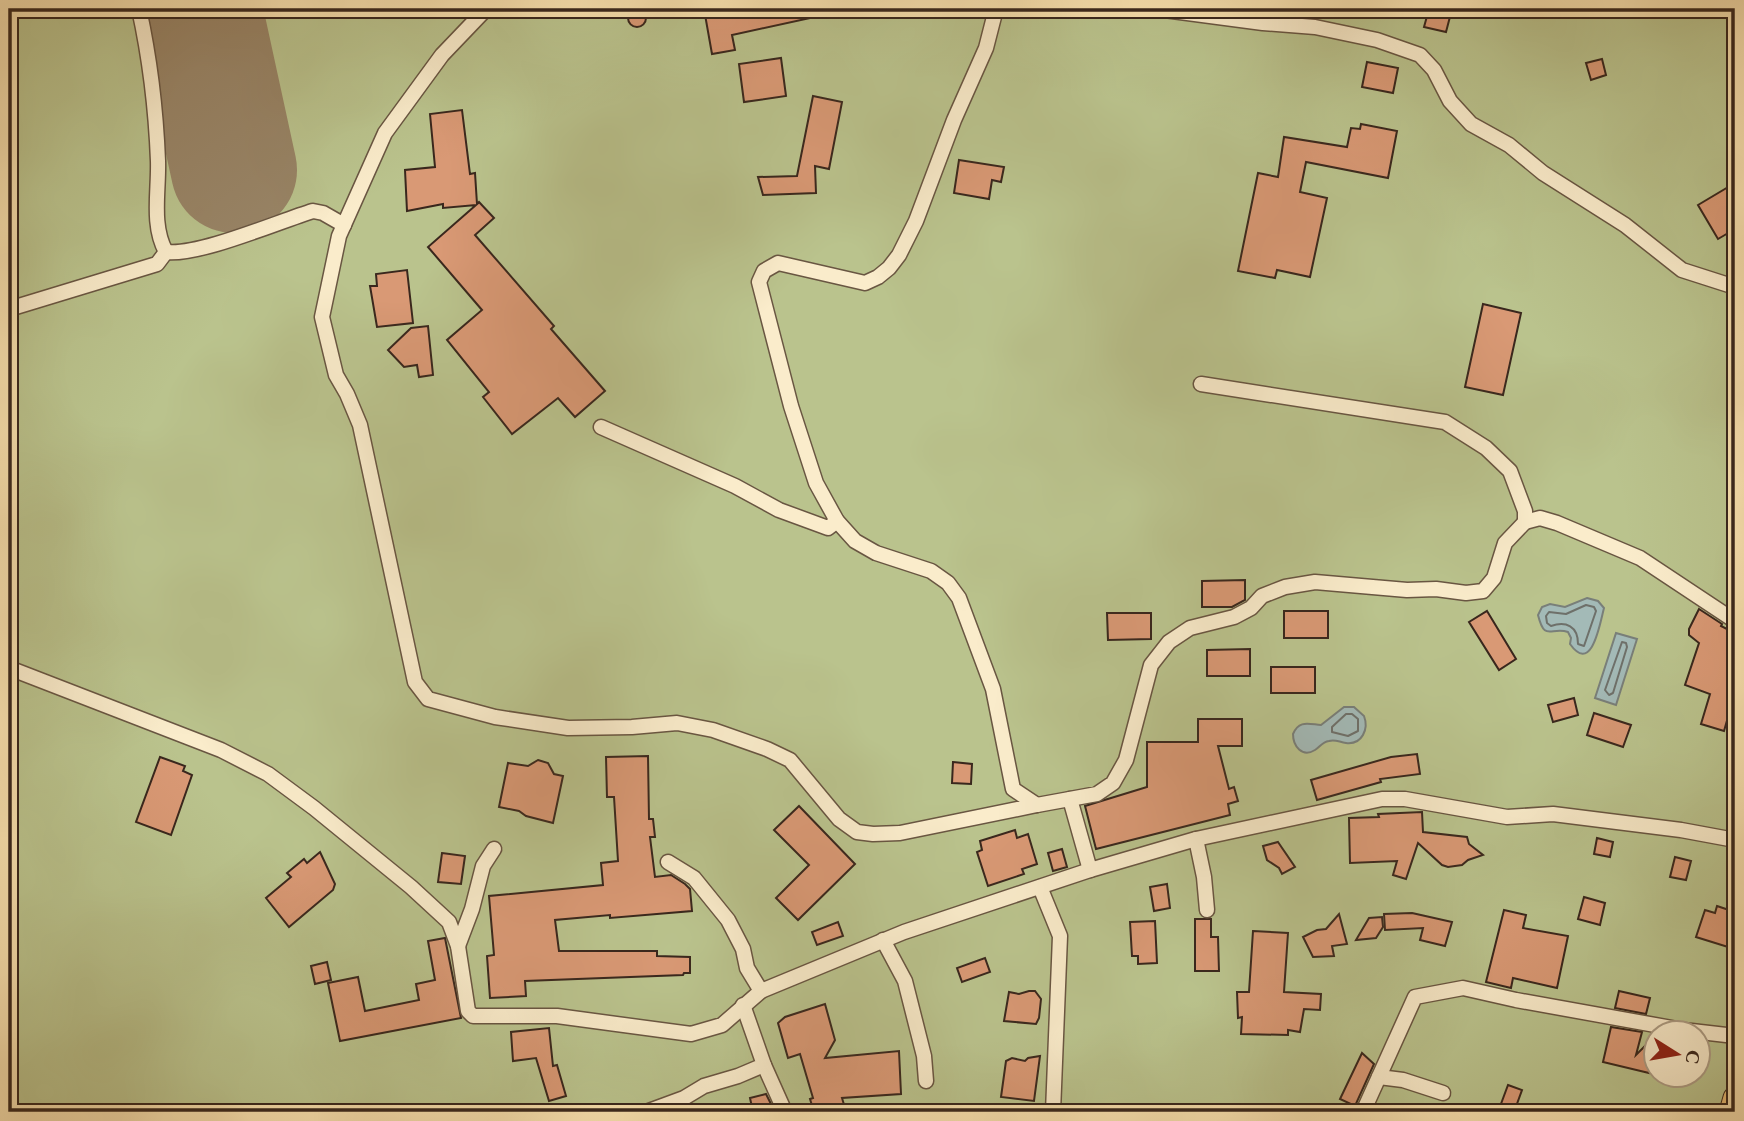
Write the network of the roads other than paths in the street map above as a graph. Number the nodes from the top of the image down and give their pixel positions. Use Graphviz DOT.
graph roads {
  1 [pos="139,9"];
  2 [pos="486,9"];
  3 [pos="996,9"];
  4 [pos="1157,9"];
  5 [pos="344,225"];
  6 [pos="166,252"];
  7 [pos="1735,287"];
  8 [pos="9,309"];
  9 [pos="1202,384"];
  10 [pos="601,427"];
  11 [pos="837,521"];
  12 [pos="1525,522"];
  13 [pos="1735,621"];
  14 [pos="9,668"];
  15 [pos="1070,799"];
  16 [pos="1037,805"];
  17 [pos="1196,839"];
  18 [pos="1735,840"];
  19 [pos="494,849"];
  20 [pos="668,862"];
  21 [pos="1090,870"];
  22 [pos="1040,887"];
  23 [pos="1207,910"];
  24 [pos="883,940"];
  25 [pos="457,946"];
  26 [pos="761,991"];
  27 [pos="743,1004"];
  28 [pos="1735,1036"];
  29 [pos="764,1065"];
  30 [pos="1379,1077"];
  31 [pos="926,1081"];
  32 [pos="1443,1093"];
  33 [pos="1735,1098"];
  34 [pos="646,1112"];
  35 [pos="785,1112"];
  36 [pos="1053,1112"];
  37 [pos="1363,1112"];
  38 [pos="1731,1112"];
  1 -- 6 [label="street"];
  2 -- 5 [label="street"];
  3 -- 11 [label="street"];
  4 -- 7 [label="street"];
  5 -- 6 [label="street"];
  5 -- 16 [label="street"];
  6 -- 8 [label="street"];
  9 -- 12 [label="street"];
  10 -- 11 [label="street"];
  11 -- 16 [label="street"];
  12 -- 13 [label="street"];
  12 -- 15 [label="street"];
  14 -- 25 [label="street"];
  15 -- 16 [label="street"];
  15 -- 21 [label="street"];
  17 -- 18 [label="street"];
  17 -- 21 [label="street"];
  17 -- 23 [label="street"];
  19 -- 25 [label="street"];
  20 -- 26 [label="street"];
  21 -- 22 [label="street"];
  22 -- 24 [label="street"];
  22 -- 36 [label="street"];
  24 -- 26 [label="street"];
  24 -- 31 [label="street"];
  25 -- 27 [label="street"];
  26 -- 27 [label="street"];
  27 -- 29 [label="street"];
  28 -- 30 [label="street"];
  29 -- 34 [label="street"];
  29 -- 35 [label="street"];
  30 -- 32 [label="street"];
  30 -- 37 [label="street"];
  33 -- 38 [label="main road"];
}
